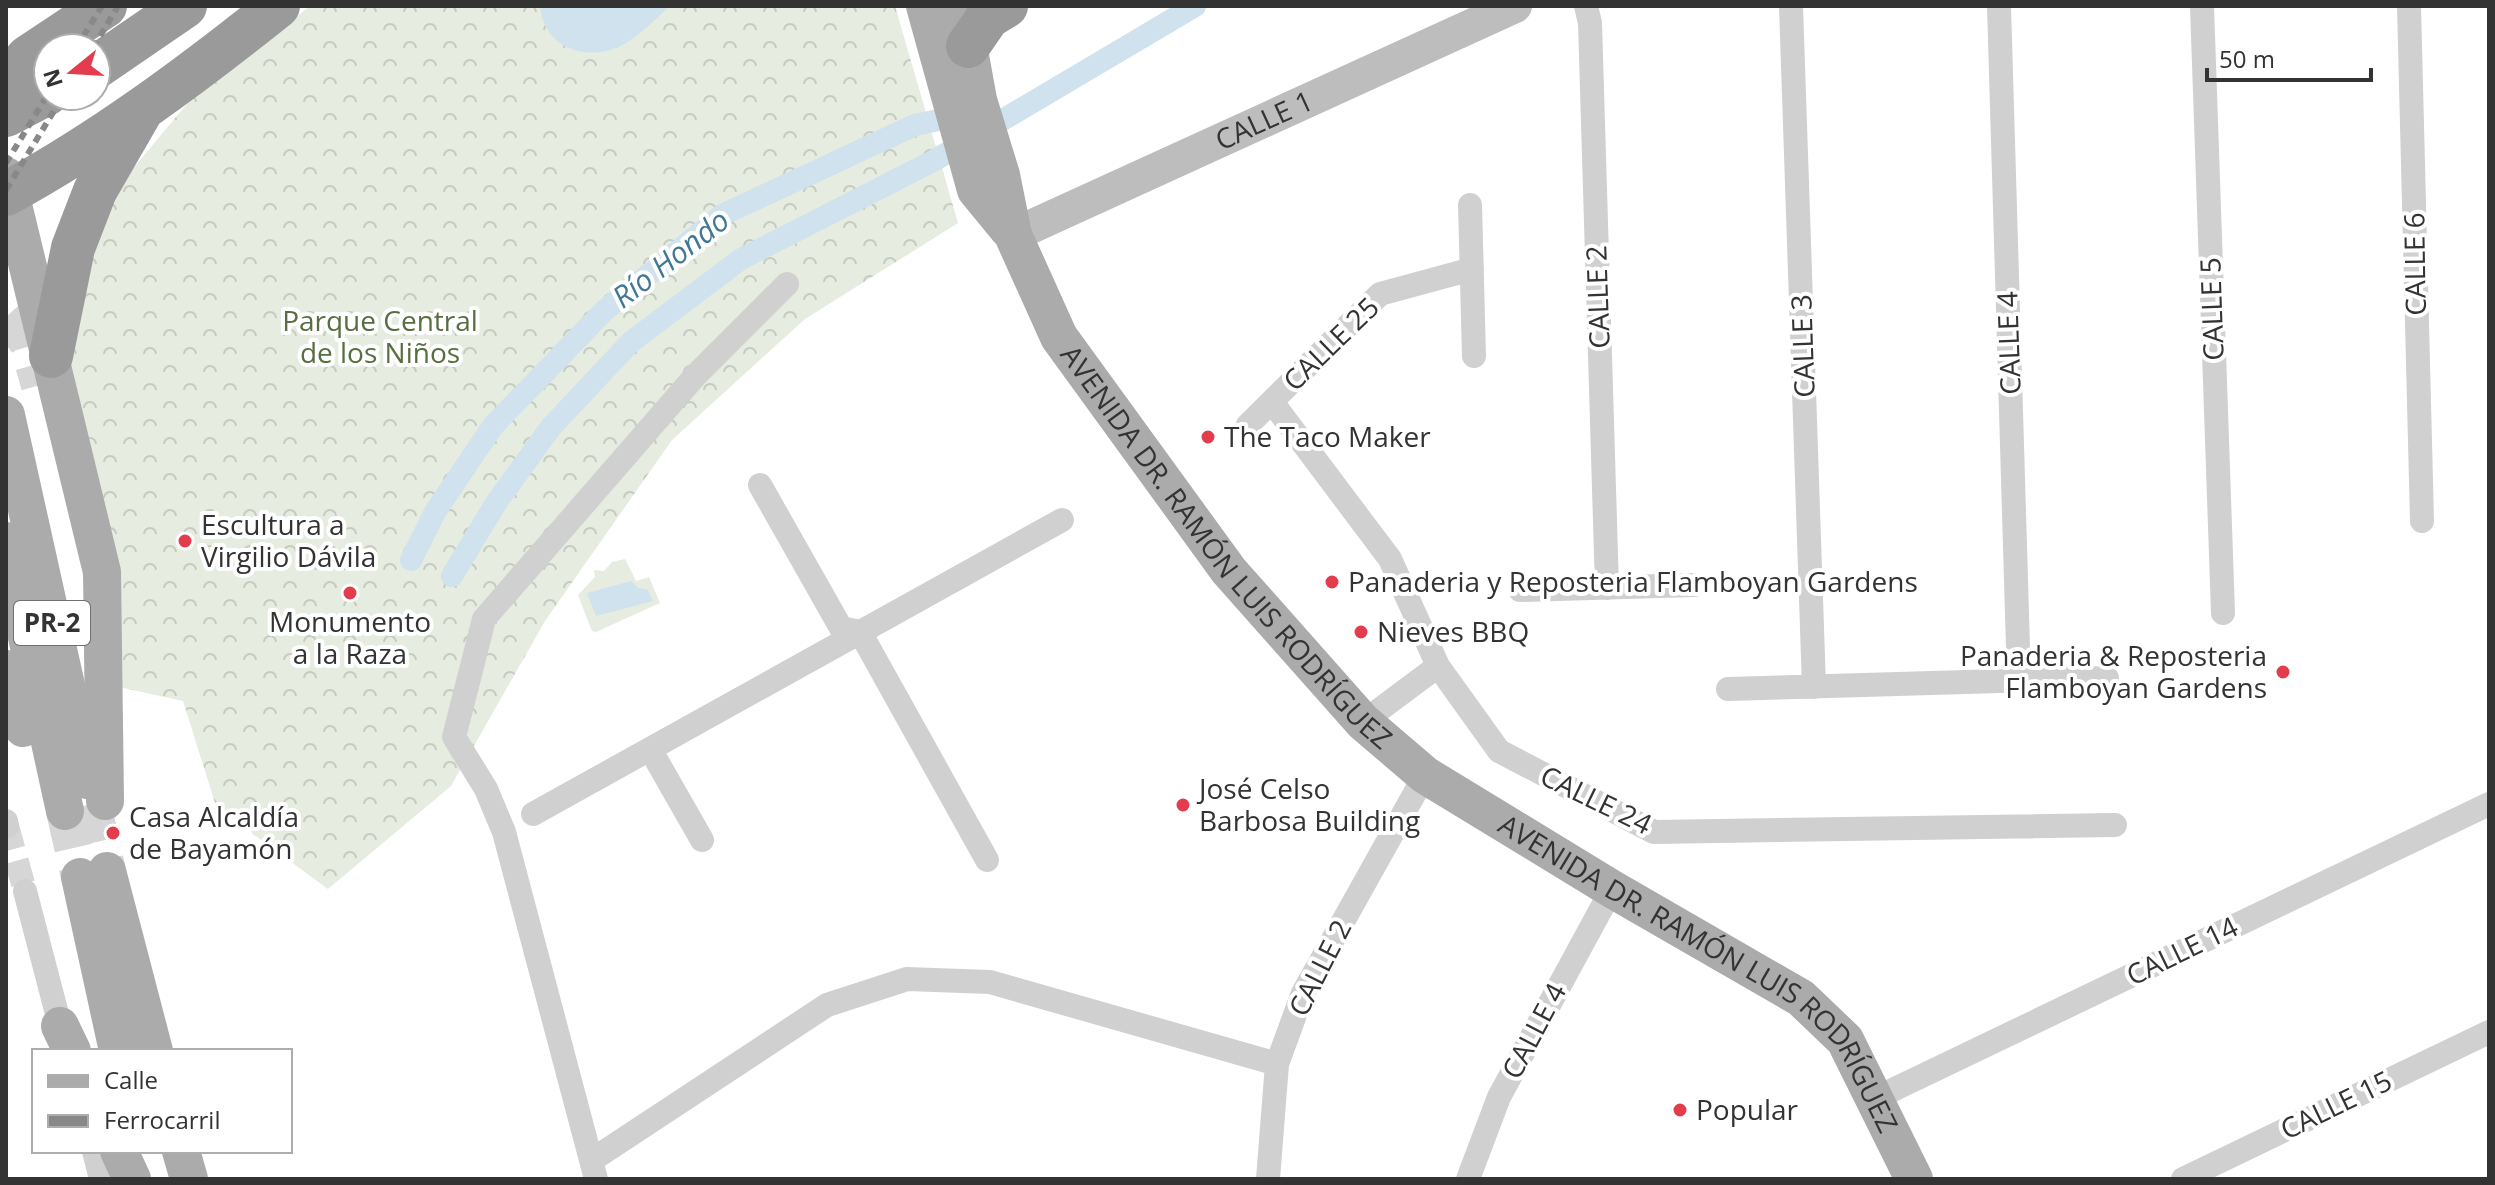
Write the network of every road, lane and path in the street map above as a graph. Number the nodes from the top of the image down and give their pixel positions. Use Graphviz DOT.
graph roads {
  1 [pos="79,6"];
  2 [pos="105,6"];
  3 [pos="185,6"];
  4 [pos="278,6"];
  5 [pos="925,6"];
  6 [pos="1006,6"];
  7 [pos="1515,6"];
  8 [pos="1586,6"];
  9 [pos="1791,6"];
  10 [pos="1999,6"];
  11 [pos="2202,6"];
  12 [pos="2409,6"];
  13 [pos="955,34"];
  14 [pos="6,54"];
  15 [pos="112,56"];
  16 [pos="6,83"];
  17 [pos="32,101"];
  18 [pos="142,109"];
  19 [pos="6,115"];
  20 [pos="15,179"];
  21 [pos="1470,205"];
  22 [pos="1013,235"];
  23 [pos="6,260"];
  24 [pos="1472,269"];
  25 [pos="787,284"];
  26 [pos="46,336"];
  27 [pos="1474,356"];
  28 [pos="1272,402"];
  29 [pos="1248,425"];
  30 [pos="9,429"];
  31 [pos="760,485"];
  32 [pos="1062,520"];
  33 [pos="2422,521"];
  34 [pos="6,541"];
  35 [pos="1694,585"];
  36 [pos="1607,588"];
  37 [pos="1520,590"];
  38 [pos="2223,613"];
  39 [pos="860,632"];
  40 [pos="1438,666"];
  41 [pos="6,669"];
  42 [pos="2107,678"];
  43 [pos="2019,681"];
  44 [pos="1814,687"];
  45 [pos="1728,689"];
  46 [pos="1363,722"];
  47 [pos="650,749"];
  48 [pos="1425,775"];
  49 [pos="2489,804"];
  50 [pos="78,808"];
  51 [pos="533,814"];
  52 [pos="2115,825"];
  53 [pos="702,840"];
  54 [pos="987,860"];
  55 [pos="1612,889"];
  56 [pos="25,891"];
  57 [pos="2489,1032"];
  58 [pos="67,1043"];
  59 [pos="118,1049"];
  60 [pos="153,1049"];
  61 [pos="1277,1064"];
  62 [pos="1876,1098"];
  63 [pos="94,1153"];
  64 [pos="120,1153"];
  65 [pos="140,1153"];
  66 [pos="182,1153"];
  67 [pos="594,1170"];
  68 [pos="101,1179"];
  69 [pos="132,1179"];
  70 [pos="146,1179"];
  71 [pos="189,1179"];
  72 [pos="1268,1179"];
  73 [pos="1468,1179"];
  74 [pos="1914,1179"];
  75 [pos="2183,1179"];
  1 -- 14 [label="highway"];
  2 -- 16 [label="highway"];
  3 -- 15 [label="highway"];
  4 -- 18 [label="highway"];
  5 -- 13 [label="main road, AVENIDA DR. RAMÓN LUIS RODRÍGUEZ"];
  6 -- 13 [label="highway"];
  7 -- 22 [label="street, CALLE 1"];
  8 -- 36 [label="street, CALLE 2"];
  9 -- 44 [label="street, CALLE 3"];
  10 -- 43 [label="street, CALLE 4"];
  11 -- 38 [label="street, CALLE 5"];
  12 -- 33 [label="street, CALLE 6"];
  13 -- 22 [label="main road, AVENIDA DR. RAMÓN LUIS RODRÍGUEZ"];
  17 -- 19 [label="highway"];
  18 -- 20 [label="highway"];
  18 -- 26 [label="highway"];
  20 -- 26 [label="main road"];
  21 -- 24 [label="street"];
  22 -- 46 [label="main road, AVENIDA DR. RAMÓN LUIS RODRÍGUEZ"];
  23 -- 26 [label="main road"];
  24 -- 27 [label="street"];
  24 -- 28 [label="street, CALLE 25"];
  25 -- 67 [label="street"];
  26 -- 50 [label="main road"];
  28 -- 29 [label="street, CALLE 25"];
  28 -- 40 [label="street, CALLE 24"];
  30 -- 50 [label="main road, PR-2"];
  31 -- 39 [label="street"];
  32 -- 39 [label="street"];
  34 -- 50 [label="main road, PR-2"];
  35 -- 36 [label="street"];
  36 -- 37 [label="street"];
  39 -- 47 [label="street"];
  39 -- 54 [label="street"];
  40 -- 46 [label="street"];
  40 -- 52 [label="street, CALLE 24"];
  41 -- 50 [label="main road"];
  42 -- 43 [label="street"];
  43 -- 44 [label="street"];
  44 -- 45 [label="street"];
  46 -- 48 [label="main road, AVENIDA DR. RAMÓN LUIS RODRÍGUEZ"];
  47 -- 51 [label="street"];
  47 -- 53 [label="street"];
  48 -- 55 [label="main road, AVENIDA DR. RAMÓN LUIS RODRÍGUEZ"];
  48 -- 61 [label="street, CALLE 2"];
  49 -- 62 [label="street, CALLE 14"];
  55 -- 62 [label="main road, AVENIDA DR. RAMÓN LUIS RODRÍGUEZ"];
  55 -- 73 [label="street, CALLE 4"];
  56 -- 58 [label="street"];
  57 -- 75 [label="street, CALLE 15"];
  59 -- 60 [label="main road"];
  61 -- 67 [label="street"];
  61 -- 72 [label="street, CALLE 2"];
  62 -- 74 [label="main road, AVENIDA DR. RAMÓN LUIS RODRÍGUEZ"];
  63 -- 68 [label="street"];
  64 -- 69 [label="main road"];
  65 -- 70 [label="main road"];
  66 -- 71 [label="main road"];
}
